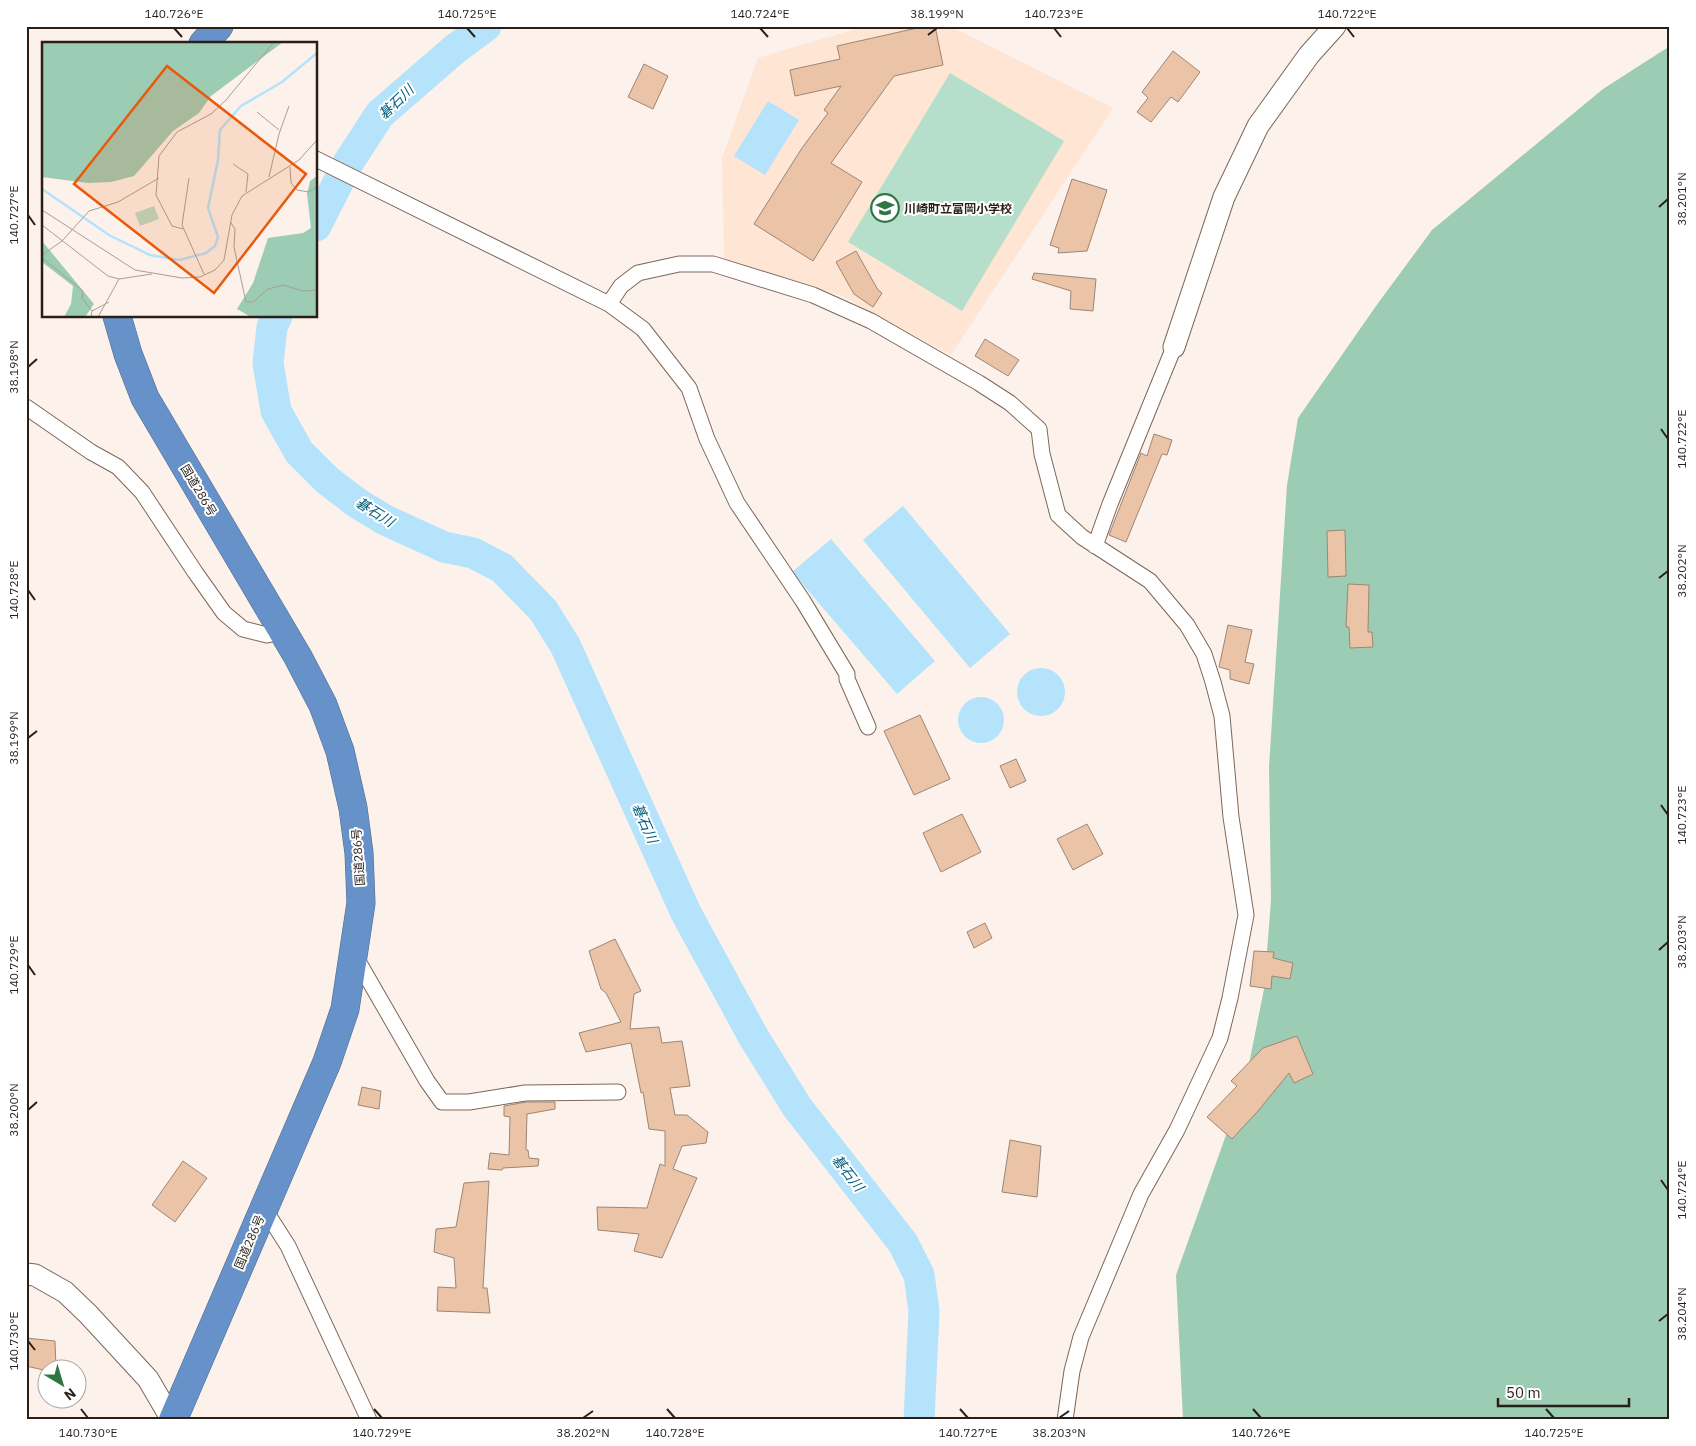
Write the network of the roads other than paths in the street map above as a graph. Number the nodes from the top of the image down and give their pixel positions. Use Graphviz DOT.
graph roads {
  1 [pos="219,26"];
  2 [pos="1334,26"];
  3 [pos="206,42"];
  4 [pos="318,159"];
  5 [pos="609,304"];
  6 [pos="118,318"];
  7 [pos="1174,347"];
  8 [pos="26,407"];
  9 [pos="1095,546"];
  10 [pos="283,631"];
  11 [pos="868,727"];
  12 [pos="354,955"];
  13 [pos="618,1092"];
  14 [pos="263,1207"];
  15 [pos="26,1274"];
  16 [pos="172,1420"];
  17 [pos="370,1420"];
  18 [pos="1065,1420"];
  1 -- 3 [label="highway"];
  2 -- 7 [label="street"];
  4 -- 5 [label="street"];
  5 -- 9 [label="street"];
  5 -- 11 [label="street"];
  6 -- 10 [label="highway, 国道286号"];
  7 -- 9 [label="street"];
  8 -- 10 [label="street"];
  9 -- 18 [label="street"];
  10 -- 12 [label="highway, 国道286号"];
  12 -- 13 [label="street"];
  12 -- 14 [label="highway, 国道286号"];
  14 -- 16 [label="highway, 国道286号"];
  14 -- 17 [label="street"];
  15 -- 16 [label="street"];
}
